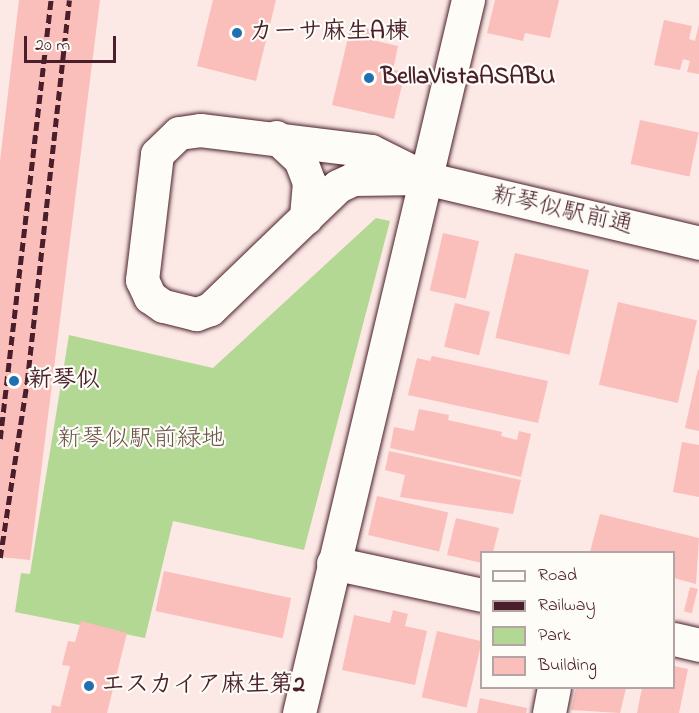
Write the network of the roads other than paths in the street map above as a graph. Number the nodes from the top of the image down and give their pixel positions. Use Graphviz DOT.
graph roads {
  1 [pos="468,0"];
  2 [pos="276,137"];
  3 [pos="425,178"];
  4 [pos="306,218"];
  5 [pos="699,243"];
  6 [pos="333,563"];
  7 [pos="480,595"];
  8 [pos="675,639"];
  9 [pos="699,645"];
  10 [pos="554,689"];
  11 [pos="299,713"];
  12 [pos="549,713"];
  1 -- 3 [label="street"];
  2 -- 3 [label="street"];
  2 -- 4 [label="street"];
  2 -- 4 [label="street"];
  3 -- 4 [label="street"];
  3 -- 5 [label="street, 新琴似駅前通"];
  3 -- 6 [label="street"];
  6 -- 7 [label="street"];
  6 -- 11 [label="street"];
  8 -- 9 [label="street"];
  10 -- 12 [label="street"];
}
